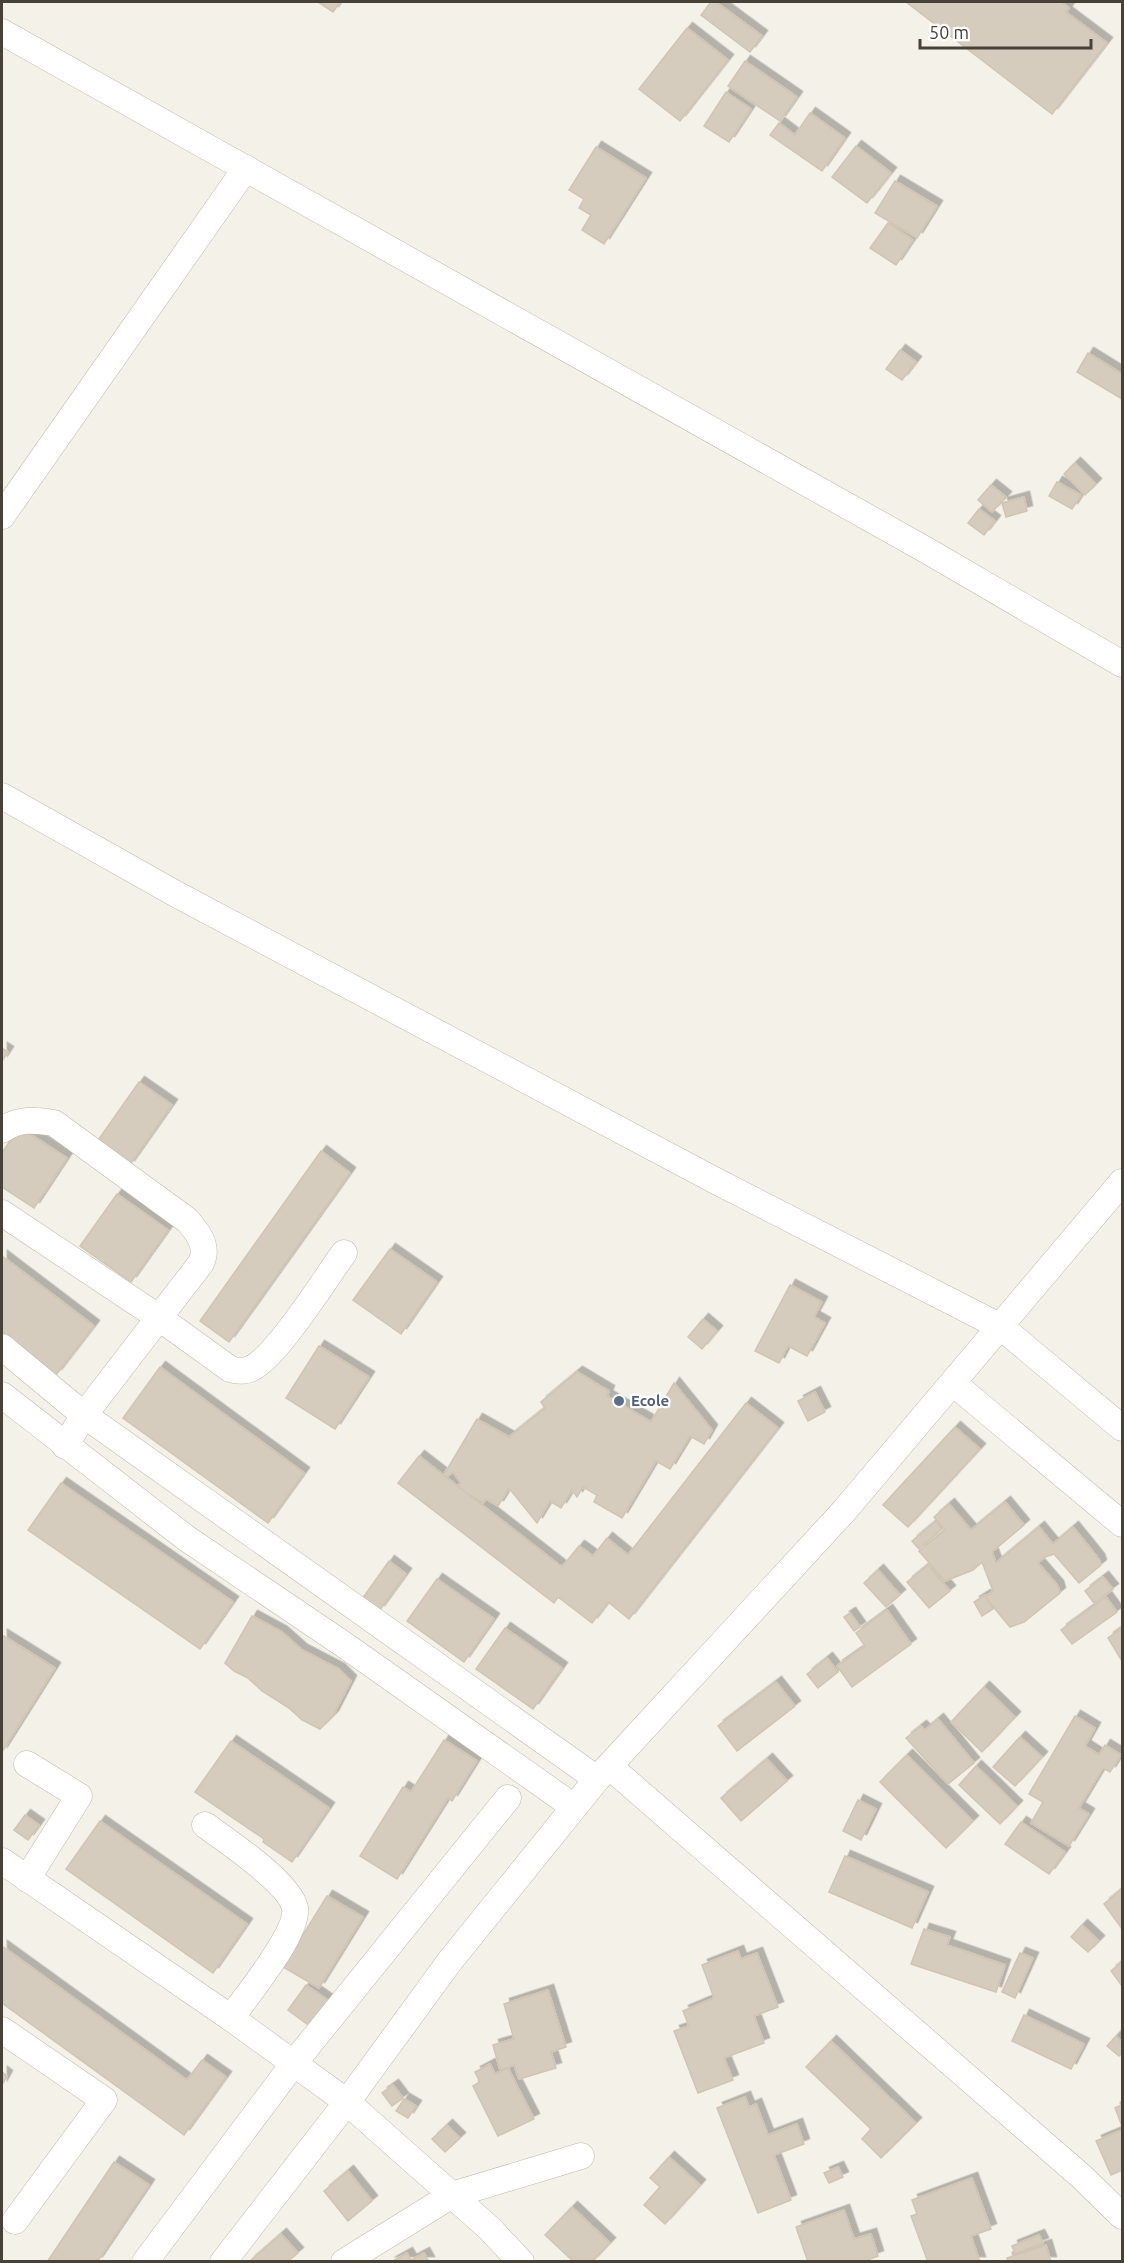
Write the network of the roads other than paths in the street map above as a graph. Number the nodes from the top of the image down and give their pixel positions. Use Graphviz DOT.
graph roads {
  1 [pos="2,32"];
  2 [pos="246,168"];
  3 [pos="2,516"];
  4 [pos="1122,664"];
  5 [pos="2,796"];
  6 [pos="2,1130"];
  7 [pos="1122,1182"];
  8 [pos="2,1213"];
  9 [pos="344,1253"];
  10 [pos="158,1317"];
  11 [pos="1001,1327"];
  12 [pos="2,1347"];
  13 [pos="953,1383"];
  14 [pos="2,1395"];
  15 [pos="84,1415"];
  16 [pos="1122,1428"];
  17 [pos="65,1446"];
  18 [pos="1122,1524"];
  19 [pos="27,1764"];
  20 [pos="603,1772"];
  21 [pos="508,1798"];
  22 [pos="574,1807"];
  23 [pos="205,1825"];
  24 [pos="3,1865"];
  25 [pos="27,1879"];
  26 [pos="231,2018"];
  27 [pos="2,2030"];
  28 [pos="294,2063"];
  29 [pos="347,2102"];
  30 [pos="581,2156"];
  31 [pos="452,2195"];
  32 [pos="1122,2216"];
  33 [pos="15,2221"];
  34 [pos="145,2262"];
  35 [pos="223,2262"];
  36 [pos="344,2262"];
  37 [pos="521,2262"];
  1 -- 2 [label="street"];
  2 -- 3 [label="street"];
  2 -- 4 [label="street"];
  5 -- 11 [label="street"];
  6 -- 10 [label="street"];
  7 -- 11 [label="street"];
  8 -- 10 [label="street"];
  9 -- 10 [label="street"];
  10 -- 15 [label="street"];
  11 -- 13 [label="street"];
  11 -- 16 [label="street"];
  12 -- 15 [label="street"];
  13 -- 18 [label="street"];
  13 -- 20 [label="street"];
  14 -- 17 [label="street"];
  15 -- 17 [label="street"];
  15 -- 20 [label="street"];
  17 -- 22 [label="street"];
  19 -- 25 [label="street"];
  20 -- 22 [label="street"];
  20 -- 32 [label="street"];
  21 -- 28 [label="street"];
  22 -- 29 [label="street"];
  23 -- 26 [label="street"];
  24 -- 25 [label="street"];
  25 -- 26 [label="street"];
  26 -- 28 [label="street"];
  27 -- 33 [label="street"];
  28 -- 29 [label="street"];
  28 -- 34 [label="street"];
  29 -- 31 [label="street"];
  29 -- 35 [label="street"];
  30 -- 31 [label="street"];
  31 -- 36 [label="street"];
  31 -- 37 [label="street"];
}
